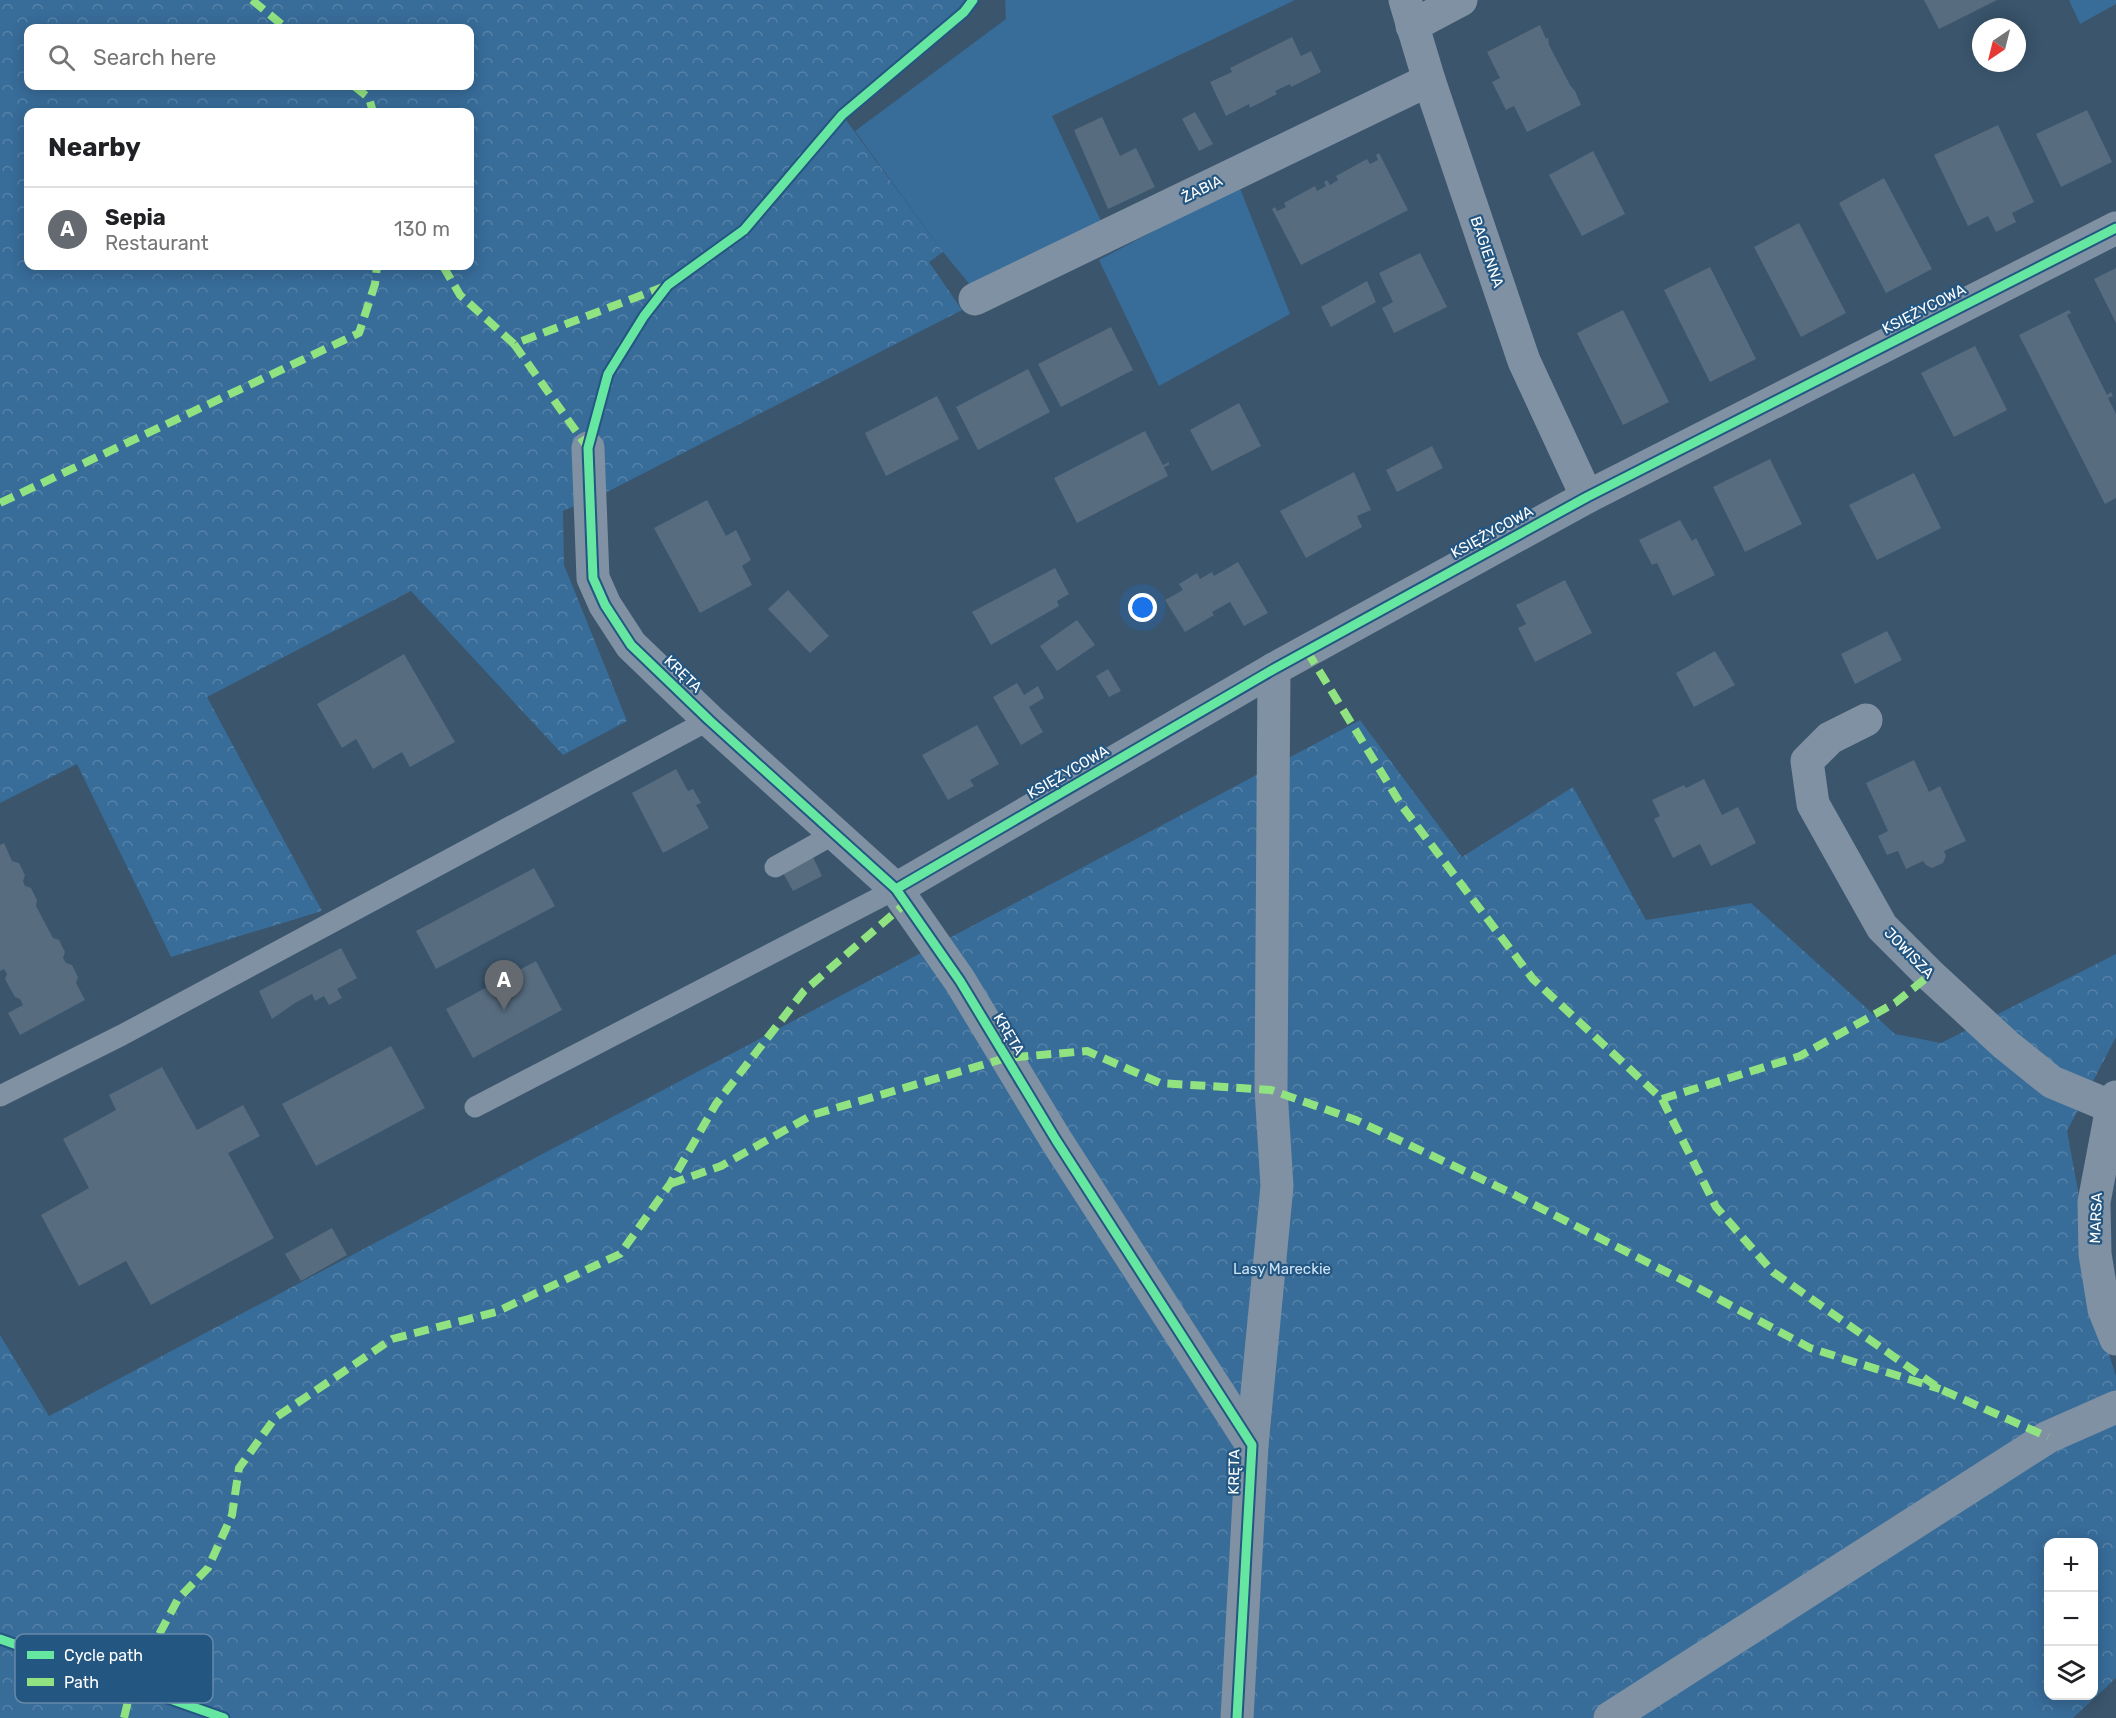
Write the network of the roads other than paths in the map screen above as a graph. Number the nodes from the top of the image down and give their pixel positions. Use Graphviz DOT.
graph roads {
  1 [pos="1461,0"];
  2 [pos="1408,13"];
  3 [pos="1429,80"];
  4 [pos="2116,228"];
  5 [pos="975,299"];
  6 [pos="588,448"];
  7 [pos="1587,497"];
  8 [pos="1274,669"];
  9 [pos="709,720"];
  10 [pos="1866,720"];
  11 [pos="834,834"];
  12 [pos="775,867"];
  13 [pos="896,889"];
  14 [pos="0,1096"];
  15 [pos="2114,1102"];
  16 [pos="475,1107"];
  17 [pos="2116,1339"];
  18 [pos="2116,1407"];
  19 [pos="1252,1445"];
  20 [pos="1237,1718"];
  21 [pos="1610,1718"];
  1 -- 2 [label="street"];
  2 -- 3 [label="street, BAGIENNA"];
  3 -- 5 [label="street, ŻABIA"];
  3 -- 7 [label="street, BAGIENNA"];
  4 -- 7 [label="street, KSIĘŻYCOWA"];
  6 -- 9 [label="street, KRĘTA"];
  7 -- 8 [label="street, KSIĘŻYCOWA"];
  8 -- 13 [label="street, KSIĘŻYCOWA"];
  8 -- 19 [label="street"];
  9 -- 11 [label="street, KRĘTA"];
  9 -- 14 [label="lane"];
  10 -- 15 [label="street, JOWISZA"];
  11 -- 12 [label="lane"];
  11 -- 13 [label="street, KRĘTA"];
  13 -- 16 [label="lane"];
  13 -- 19 [label="street, KRĘTA"];
  15 -- 17 [label="street, MARSA"];
  18 -- 21 [label="street"];
  19 -- 20 [label="street, KRĘTA"];
}
